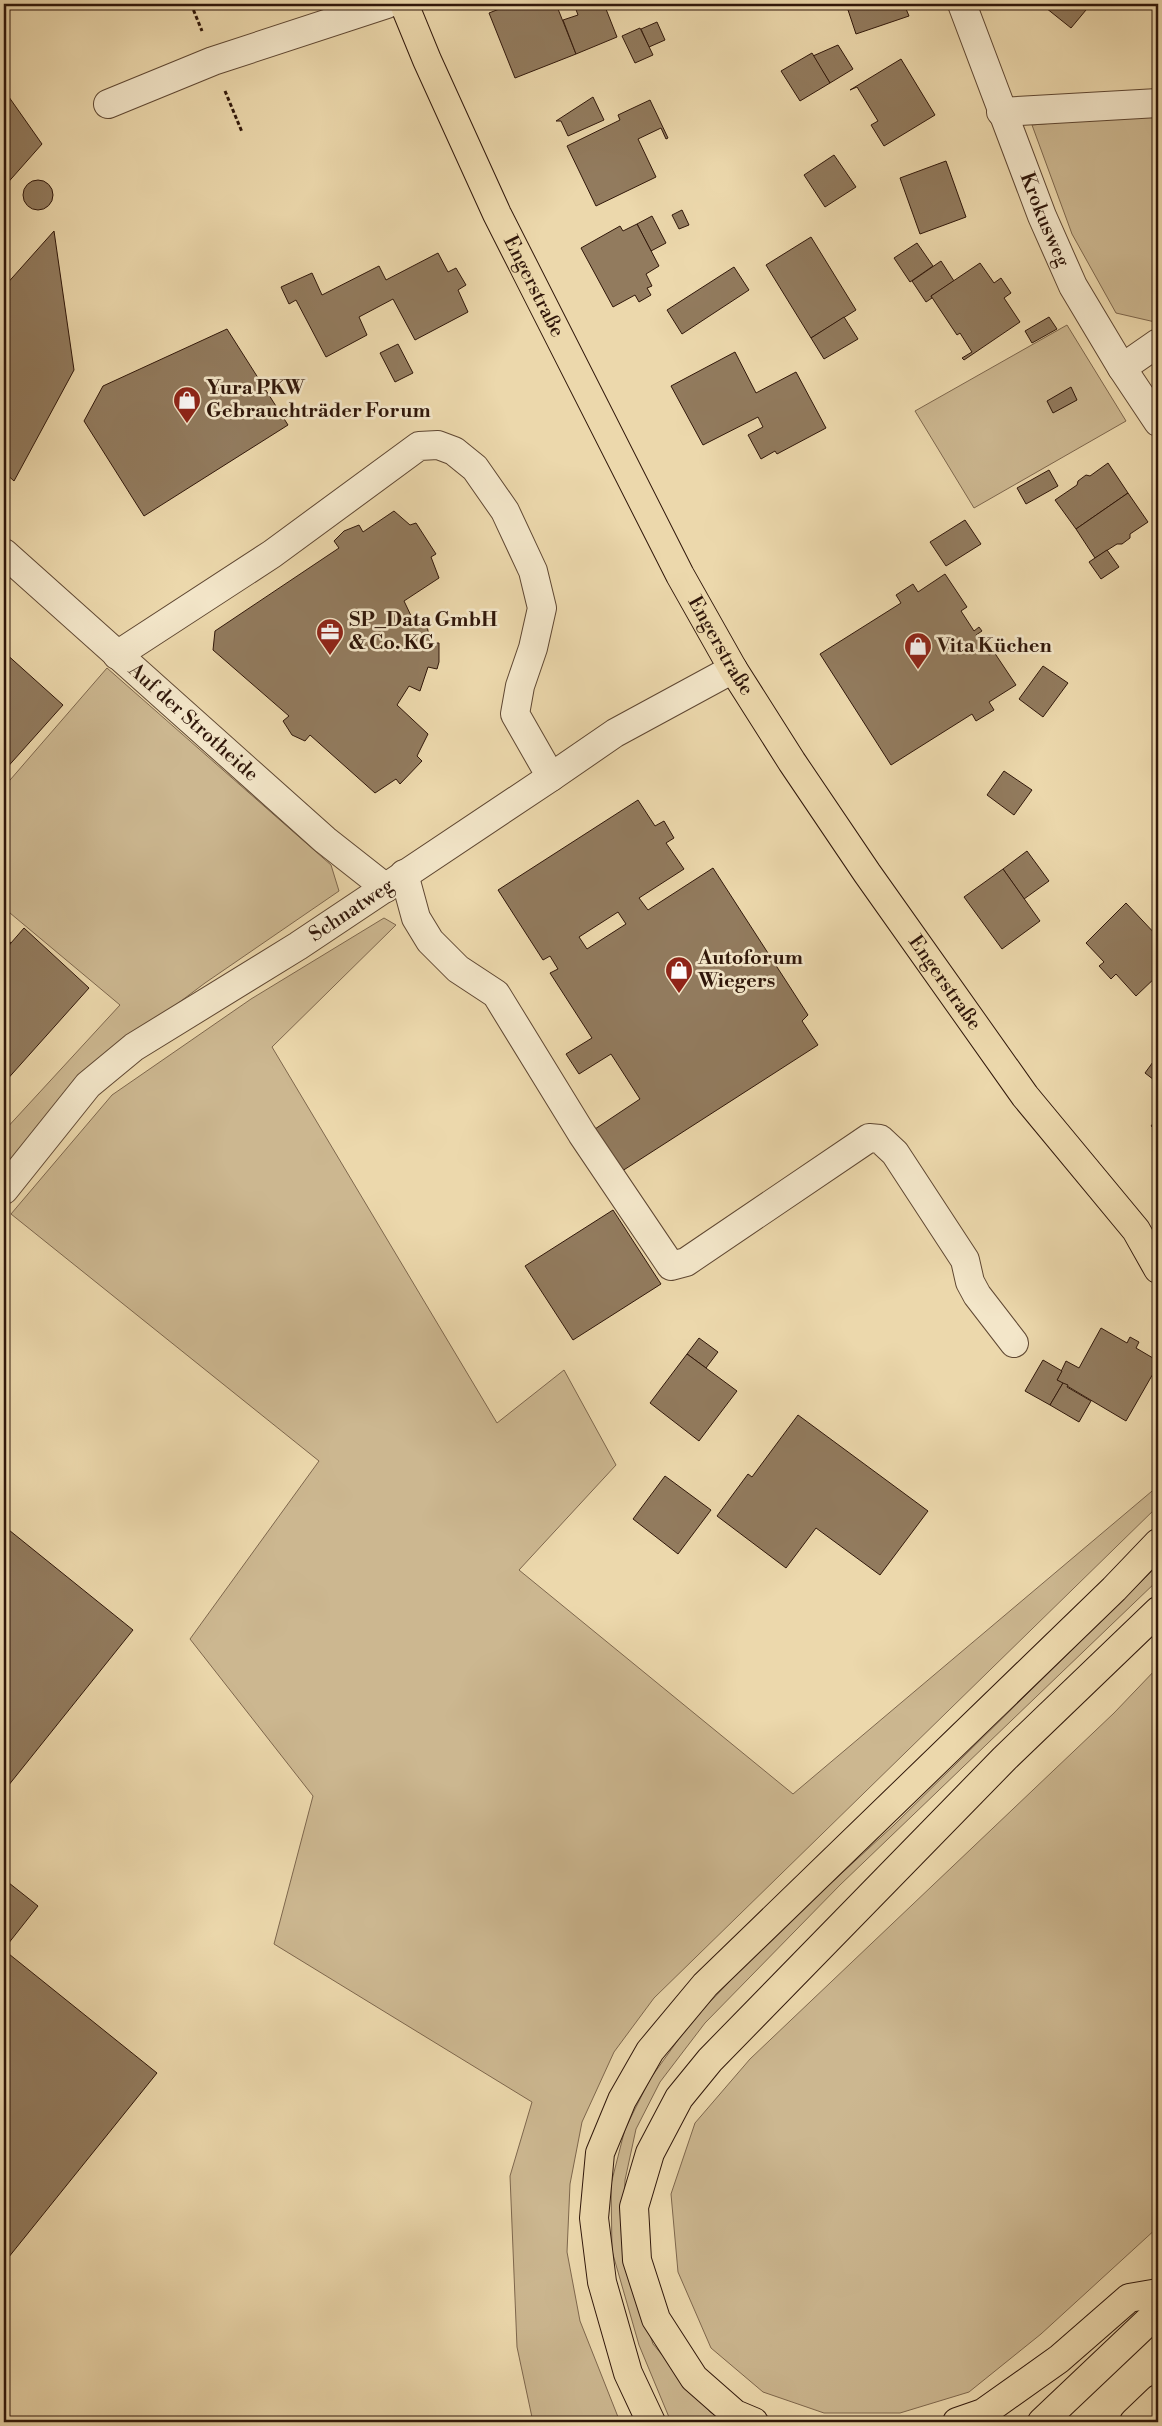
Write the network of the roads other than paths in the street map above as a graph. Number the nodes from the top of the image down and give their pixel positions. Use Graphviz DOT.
graph roads {
  1 [pos="387,4"];
  2 [pos="404,4"];
  3 [pos="962,4"];
  4 [pos="1158,103"];
  5 [pos="108,104"];
  6 [pos="1001,112"];
  7 [pos="1158,343"];
  8 [pos="1122,368"];
  9 [pos="1158,422"];
  10 [pos="4,553"];
  11 [pos="117,655"];
  12 [pos="733,669"];
  13 [pos="551,777"];
  14 [pos="395,881"];
  15 [pos="4,1190"];
  16 [pos="1136,1230"];
  17 [pos="1158,1247"];
  18 [pos="1158,1269"];
  19 [pos="1014,1343"];
  20 [pos="1158,1543"];
  21 [pos="1158,1611"];
  22 [pos="1158,2293"];
  23 [pos="1158,2312"];
  24 [pos="1158,2399"];
  25 [pos="651,2422"];
  26 [pos="754,2422"];
  27 [pos="958,2422"];
  28 [pos="1042,2422"];
  29 [pos="1134,2422"];
  1 -- 5 [label="street"];
  2 -- 12 [label="main road, Engerstraße"];
  3 -- 6 [label="street, Krokusweg"];
  4 -- 6 [label="street"];
  6 -- 8 [label="street, Krokusweg"];
  7 -- 8 [label="street"];
  8 -- 9 [label="street, Krokusweg"];
  10 -- 11 [label="street, Auf der Strotheide"];
  11 -- 13 [label="street"];
  11 -- 14 [label="street, Auf der Strotheide"];
  12 -- 13 [label="street, Schnatweg"];
  12 -- 16 [label="main road, Engerstraße"];
  13 -- 14 [label="street, Schnatweg"];
  14 -- 15 [label="street, Schnatweg"];
  14 -- 19 [label="street"];
  16 -- 17 [label="main road, Engerstraße"];
  16 -- 18 [label="main road, Engerstraße"];
  20 -- 25 [label="main road"];
  21 -- 26 [label="main road"];
  22 -- 27 [label="main road"];
  23 -- 28 [label="main road"];
  24 -- 29 [label="main road"];
}
